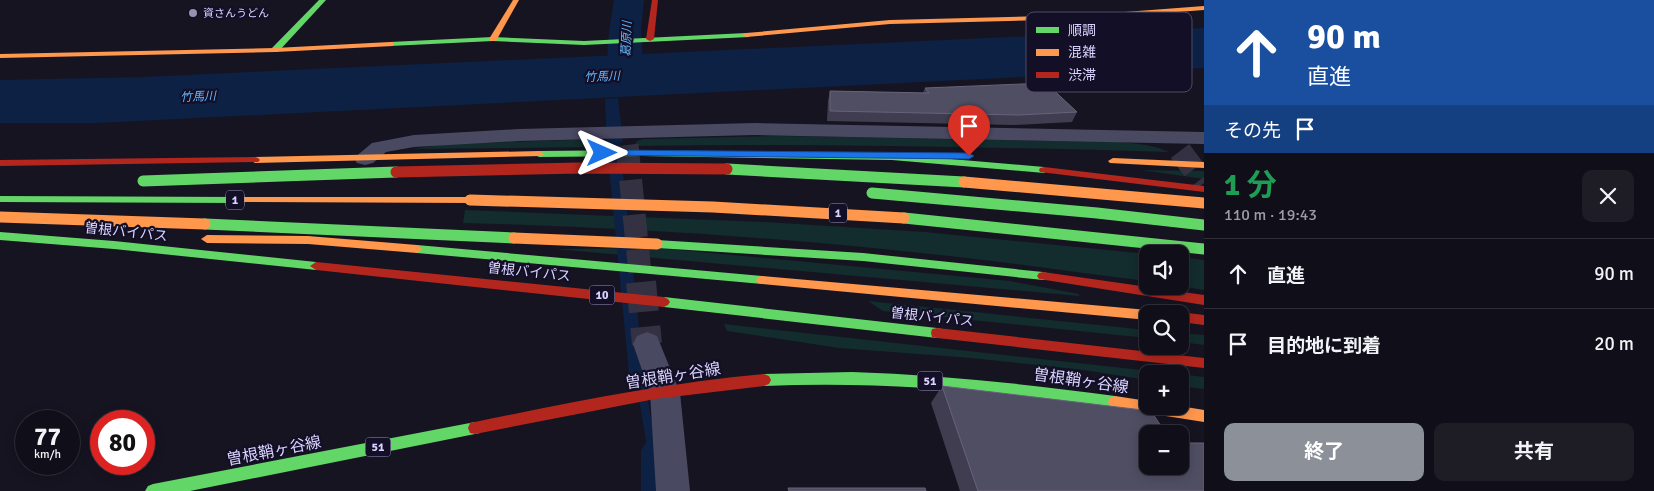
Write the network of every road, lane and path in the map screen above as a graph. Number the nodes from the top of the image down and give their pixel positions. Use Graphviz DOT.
graph roads {
  1 [pos="323,0"];
  2 [pos="516,0"];
  3 [pos="655,0"];
  4 [pos="1170,0"];
  5 [pos="1204,8"];
  6 [pos="1186,9"];
  7 [pos="1148,12"];
  8 [pos="1026,19"];
  9 [pos="493,39"];
  10 [pos="650,39"];
  11 [pos="275,50"];
  12 [pos="0,56"];
  13 [pos="1204,138"];
  14 [pos="892,157"];
  15 [pos="365,158"];
  16 [pos="1057,159"];
  17 [pos="1106,161"];
  18 [pos="0,163"];
  19 [pos="1204,165"];
  20 [pos="544,181"];
  21 [pos="1204,189"];
  22 [pos="863,193"];
  23 [pos="0,199"];
  24 [pos="1204,203"];
  25 [pos="0,217"];
  26 [pos="1204,225"];
  27 [pos="0,234"];
  28 [pos="54,239"];
  29 [pos="176,239"];
  30 [pos="195,239"];
  31 [pos="1204,249"];
  32 [pos="1204,300"];
  33 [pos="1139,313"];
  34 [pos="1189,319"];
  35 [pos="1204,320"];
  36 [pos="647,344"];
  37 [pos="1204,362"];
  38 [pos="661,394"];
  39 [pos="1204,416"];
  40 [pos="153,491"];
  41 [pos="673,491"];
  1 -- 11 [label="main road"];
  2 -- 9 [label="main road"];
  3 -- 10 [label="main road"];
  4 -- 6 [label="main road"];
  5 -- 6 [label="main road"];
  6 -- 7 [label="main road"];
  8 -- 10 [label="main road"];
  9 -- 10 [label="main road"];
  9 -- 11 [label="main road"];
  11 -- 12 [label="main road"];
  13 -- 15 [label="street"];
  14 -- 15 [label="main road"];
  14 -- 16 [label="main road"];
  14 -- 21 [label="main road"];
  15 -- 18 [label="main road"];
  17 -- 19 [label="main road"];
  20 -- 24 [label="main road, 1, bridge"];
  22 -- 26 [label="main road, 1, bridge"];
  23 -- 31 [label="main road, 1, bridge"];
  25 -- 32 [label="main road, bridge"];
  27 -- 28 [label="main road, 曽根バイパス / 10"];
  28 -- 29 [label="main road"];
  28 -- 37 [label="main road, 曽根バイパス / 10"];
  30 -- 33 [label="main road"];
  34 -- 35 [label="main road"];
  36 -- 38 [label="street"];
  38 -- 39 [label="main road, 曽根鞘ヶ谷線 / 51"];
  38 -- 40 [label="main road, 曽根鞘ヶ谷線 / 51"];
  38 -- 41 [label="street"];
}
